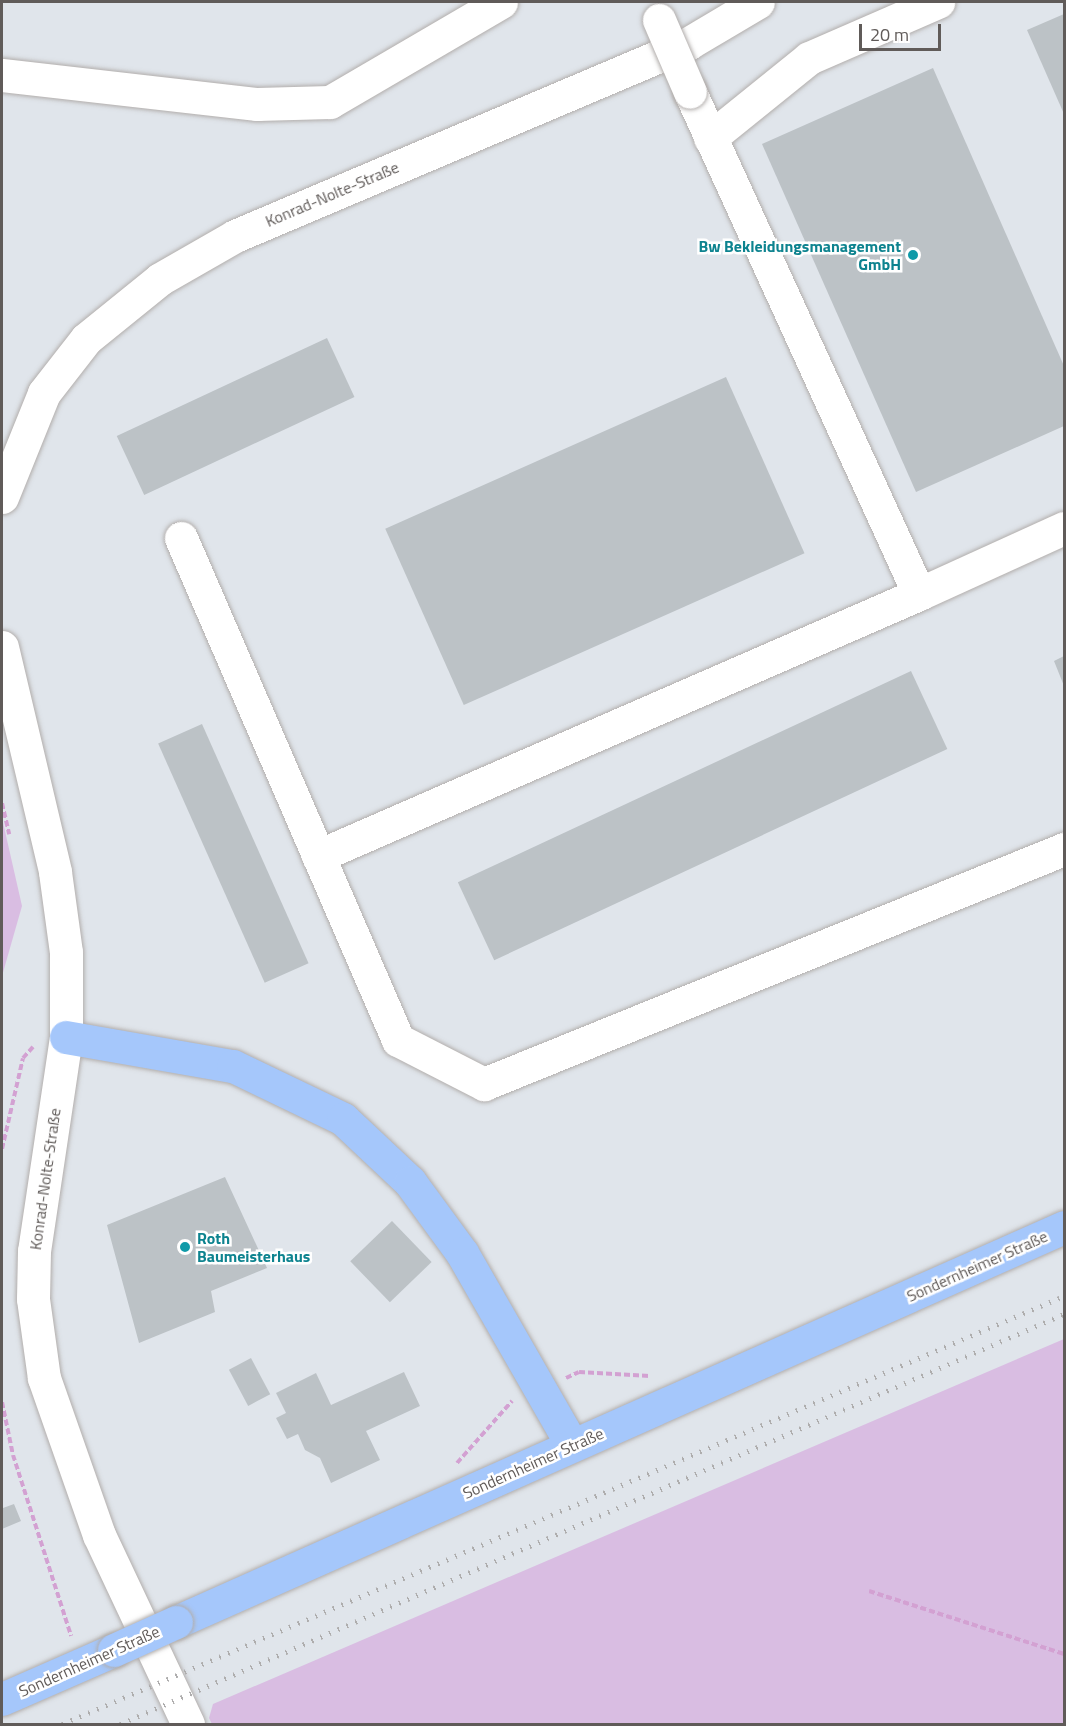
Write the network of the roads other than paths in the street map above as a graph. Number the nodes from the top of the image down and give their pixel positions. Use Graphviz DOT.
graph roads {
  1 [pos="501,2"];
  2 [pos="758,2"];
  3 [pos="938,2"];
  4 [pos="655,11"];
  5 [pos="2,75"];
  6 [pos="710,138"];
  7 [pos="2,497"];
  8 [pos="1065,528"];
  9 [pos="181,538"];
  10 [pos="919,594"];
  11 [pos="2,646"];
  12 [pos="1065,849"];
  13 [pos="318,856"];
  14 [pos="53,1038"];
  15 [pos="1065,1227"];
  16 [pos="572,1445"];
  17 [pos="2,1700"];
  18 [pos="188,1725"];
  1 -- 5 [label="street"];
  2 -- 7 [label="street, Konrad-Nolte-Straße"];
  3 -- 6 [label="street"];
  4 -- 6 [label="street, bridge"];
  6 -- 10 [label="street"];
  8 -- 10 [label="street"];
  9 -- 13 [label="street"];
  10 -- 13 [label="street"];
  11 -- 14 [label="street, Konrad-Nolte-Straße"];
  12 -- 13 [label="street"];
  14 -- 16 [label="main road"];
  14 -- 18 [label="street, Konrad-Nolte-Straße"];
  15 -- 16 [label="main road, Sondernheimer Straße"];
  16 -- 17 [label="main road, Sondernheimer Straße, bridge"];
}
